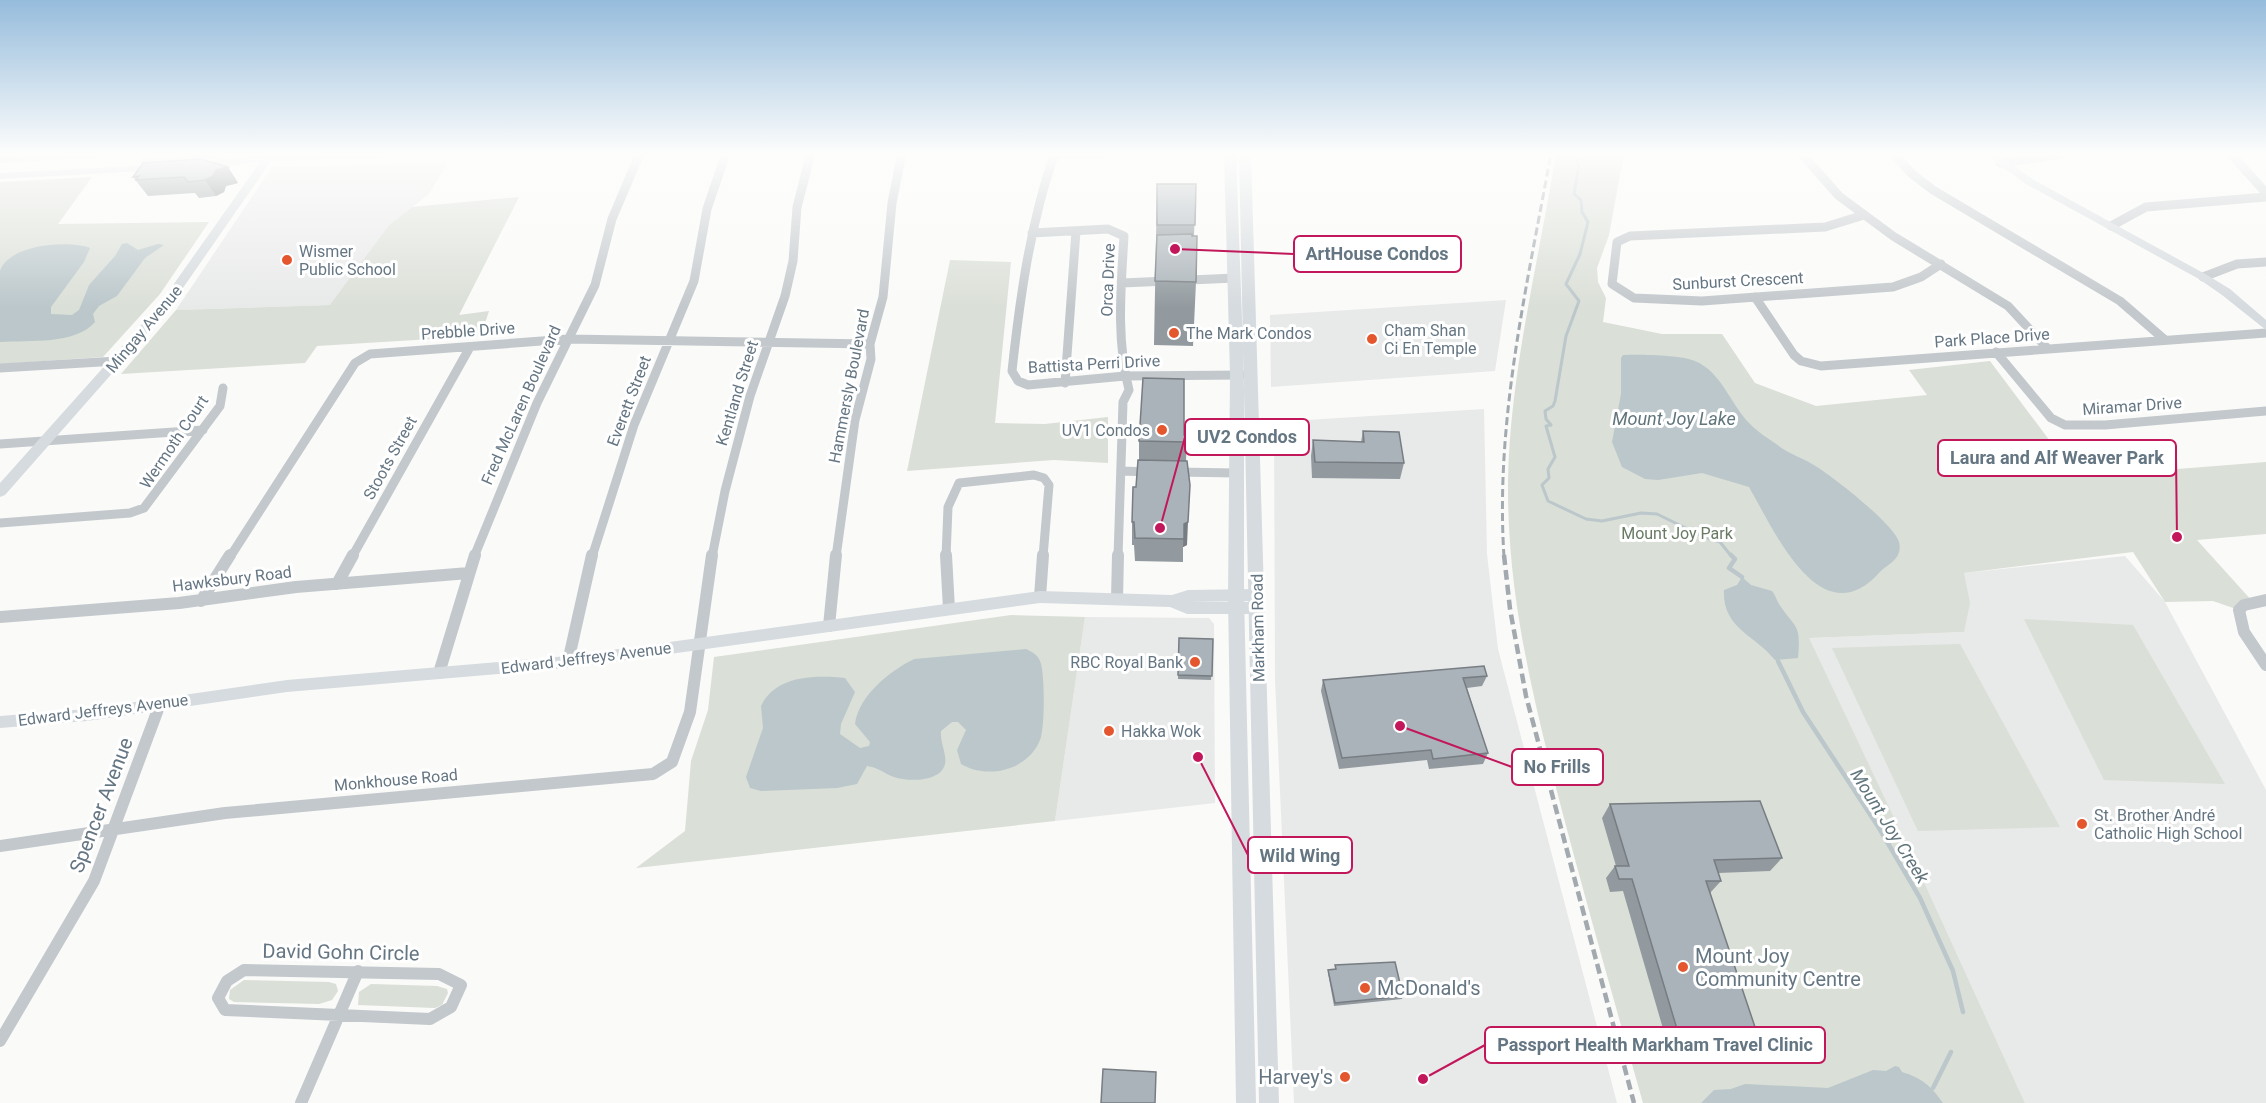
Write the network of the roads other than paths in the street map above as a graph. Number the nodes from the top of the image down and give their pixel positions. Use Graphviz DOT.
graph roads {
  1 [pos="236,204"];
  2 [pos="618,204"];
  3 [pos="709,204"];
  4 [pos="798,204"];
  5 [pos="892,204"];
  6 [pos="1040,204"];
  7 [pos="1232,204"];
  8 [pos="1245,204"];
  9 [pos="1851,204"];
  10 [pos="1957,204"];
  11 [pos="2073,204"];
  12 [pos="2171,204"];
  13 [pos="1864,215"];
  14 [pos="2111,226"];
  15 [pos="1076,231"];
  16 [pos="1032,233"];
  17 [pos="2266,262"];
  18 [pos="1941,264"];
  19 [pos="2203,277"];
  20 [pos="1235,278"];
  21 [pos="1122,283"];
  22 [pos="1755,297"];
  23 [pos="2266,326"];
  24 [pos="2266,333"];
  25 [pos="568,339"];
  26 [pos="670,339"];
  27 [pos="2165,340"];
  28 [pos="768,343"];
  29 [pos="870,344"];
  30 [pos="470,347"];
  31 [pos="2047,348"];
  32 [pos="1996,352"];
  33 [pos="117,361"];
  34 [pos="0,368"];
  35 [pos="1244,375"];
  36 [pos="1125,376"];
  37 [pos="1065,383"];
  38 [pos="223,388"];
  39 [pos="2266,411"];
  40 [pos="203,430"];
  41 [pos="47,441"];
  42 [pos="0,444"];
  43 [pos="1121,471"];
  44 [pos="1237,473"];
  45 [pos="0,492"];
  46 [pos="0,523"];
  47 [pos="469,573"];
  48 [pos="337,584"];
  49 [pos="1040,597"];
  50 [pos="1117,599"];
  51 [pos="2266,600"];
  52 [pos="201,601"];
  53 [pos="1237,602"];
  54 [pos="1257,602"];
  55 [pos="949,609"];
  56 [pos="0,617"];
  57 [pos="829,626"];
  58 [pos="697,644"];
  59 [pos="568,662"];
  60 [pos="2266,665"];
  61 [pos="440,673"];
  62 [pos="160,704"];
  63 [pos="0,722"];
  64 [pos="115,830"];
  65 [pos="0,846"];
  66 [pos="358,970"];
  67 [pos="339,1014"];
  68 [pos="0,1041"];
  69 [pos="301,1103"];
  70 [pos="1246,1103"];
  71 [pos="1269,1103"];
  1 -- 33 [label="street, Mingay Avenue"];
  2 -- 25 [label="street, Fred McLaren Boulevard"];
  3 -- 26 [label="street, Everett Street"];
  4 -- 28 [label="street, Kentland Street"];
  5 -- 29 [label="street, Hammersly Boulevard"];
  6 -- 16 [label="street, Battista Perri Drive"];
  7 -- 20 [label="main road, Markham Road"];
  8 -- 35 [label="main road, Markham Road"];
  9 -- 13 [label="street"];
  10 -- 27 [label="street"];
  11 -- 14 [label="street"];
  12 -- 14 [label="street"];
  13 -- 18 [label="street"];
  13 -- 22 [label="street, Sunburst Crescent"];
  14 -- 19 [label="street"];
  15 -- 16 [label="street"];
  15 -- 21 [label="street, Orca Drive"];
  15 -- 37 [label="street"];
  16 -- 37 [label="street, Battista Perri Drive"];
  17 -- 19 [label="street"];
  18 -- 22 [label="street, Sunburst Crescent"];
  18 -- 31 [label="street"];
  19 -- 23 [label="street"];
  20 -- 21 [label="street"];
  20 -- 35 [label="main road, Markham Road"];
  21 -- 36 [label="street, Orca Drive"];
  22 -- 32 [label="street, Park Place Drive"];
  24 -- 27 [label="street, Park Place Drive"];
  25 -- 26 [label="street, Prebble Drive"];
  25 -- 30 [label="street, Prebble Drive"];
  25 -- 47 [label="street, Fred McLaren Boulevard"];
  26 -- 28 [label="street, Prebble Drive"];
  26 -- 59 [label="street, Everett Street"];
  27 -- 31 [label="street, Park Place Drive"];
  28 -- 29 [label="street, Prebble Drive"];
  28 -- 58 [label="street, Kentland Street"];
  29 -- 57 [label="street, Hammersly Boulevard"];
  30 -- 48 [label="street, Stoots Street"];
  30 -- 52 [label="street, Prebble Drive"];
  31 -- 32 [label="street, Park Place Drive"];
  32 -- 39 [label="street, Miramar Drive"];
  33 -- 34 [label="street"];
  33 -- 41 [label="street, Mingay Avenue"];
  35 -- 36 [label="street, Battista Perri Drive"];
  35 -- 44 [label="main road, Markham Road"];
  35 -- 54 [label="main road, Markham Road"];
  36 -- 37 [label="street, Battista Perri Drive"];
  36 -- 43 [label="street, Orca Drive"];
  38 -- 40 [label="street, Wermoth Court"];
  40 -- 41 [label="street"];
  40 -- 46 [label="street, Wermoth Court"];
  41 -- 42 [label="street"];
  41 -- 45 [label="street, Mingay Avenue"];
  43 -- 44 [label="street"];
  43 -- 50 [label="street, Orca Drive"];
  44 -- 53 [label="main road, Markham Road"];
  47 -- 48 [label="street, Hawksbury Road"];
  47 -- 61 [label="street, Fred McLaren Boulevard"];
  48 -- 52 [label="street, Hawksbury Road"];
  49 -- 50 [label="street, Edward Jeffreys Avenue"];
  49 -- 55 [label="street, Edward Jeffreys Avenue"];
  49 -- 55 [label="street"];
  50 -- 53 [label="street, Edward Jeffreys Avenue"];
  51 -- 60 [label="street"];
  52 -- 56 [label="street, Hawksbury Road"];
  53 -- 54 [label="street, Edward Jeffreys Avenue"];
  53 -- 70 [label="main road, Markham Road"];
  54 -- 71 [label="main road, Markham Road"];
  55 -- 57 [label="street, Edward Jeffreys Avenue"];
  57 -- 58 [label="street, Edward Jeffreys Avenue"];
  58 -- 59 [label="street, Edward Jeffreys Avenue"];
  58 -- 64 [label="street, Monkhouse Road"];
  59 -- 61 [label="street, Edward Jeffreys Avenue"];
  61 -- 62 [label="street, Edward Jeffreys Avenue"];
  62 -- 63 [label="street, Edward Jeffreys Avenue"];
  62 -- 64 [label="street, Spencer Avenue"];
  64 -- 65 [label="street, Monkhouse Road"];
  64 -- 68 [label="street, Spencer Avenue"];
  66 -- 67 [label="street"];
  66 -- 67 [label="street, David Gohn Circle"];
  66 -- 67 [label="street, David Gohn Circle"];
  67 -- 69 [label="street"];
}
